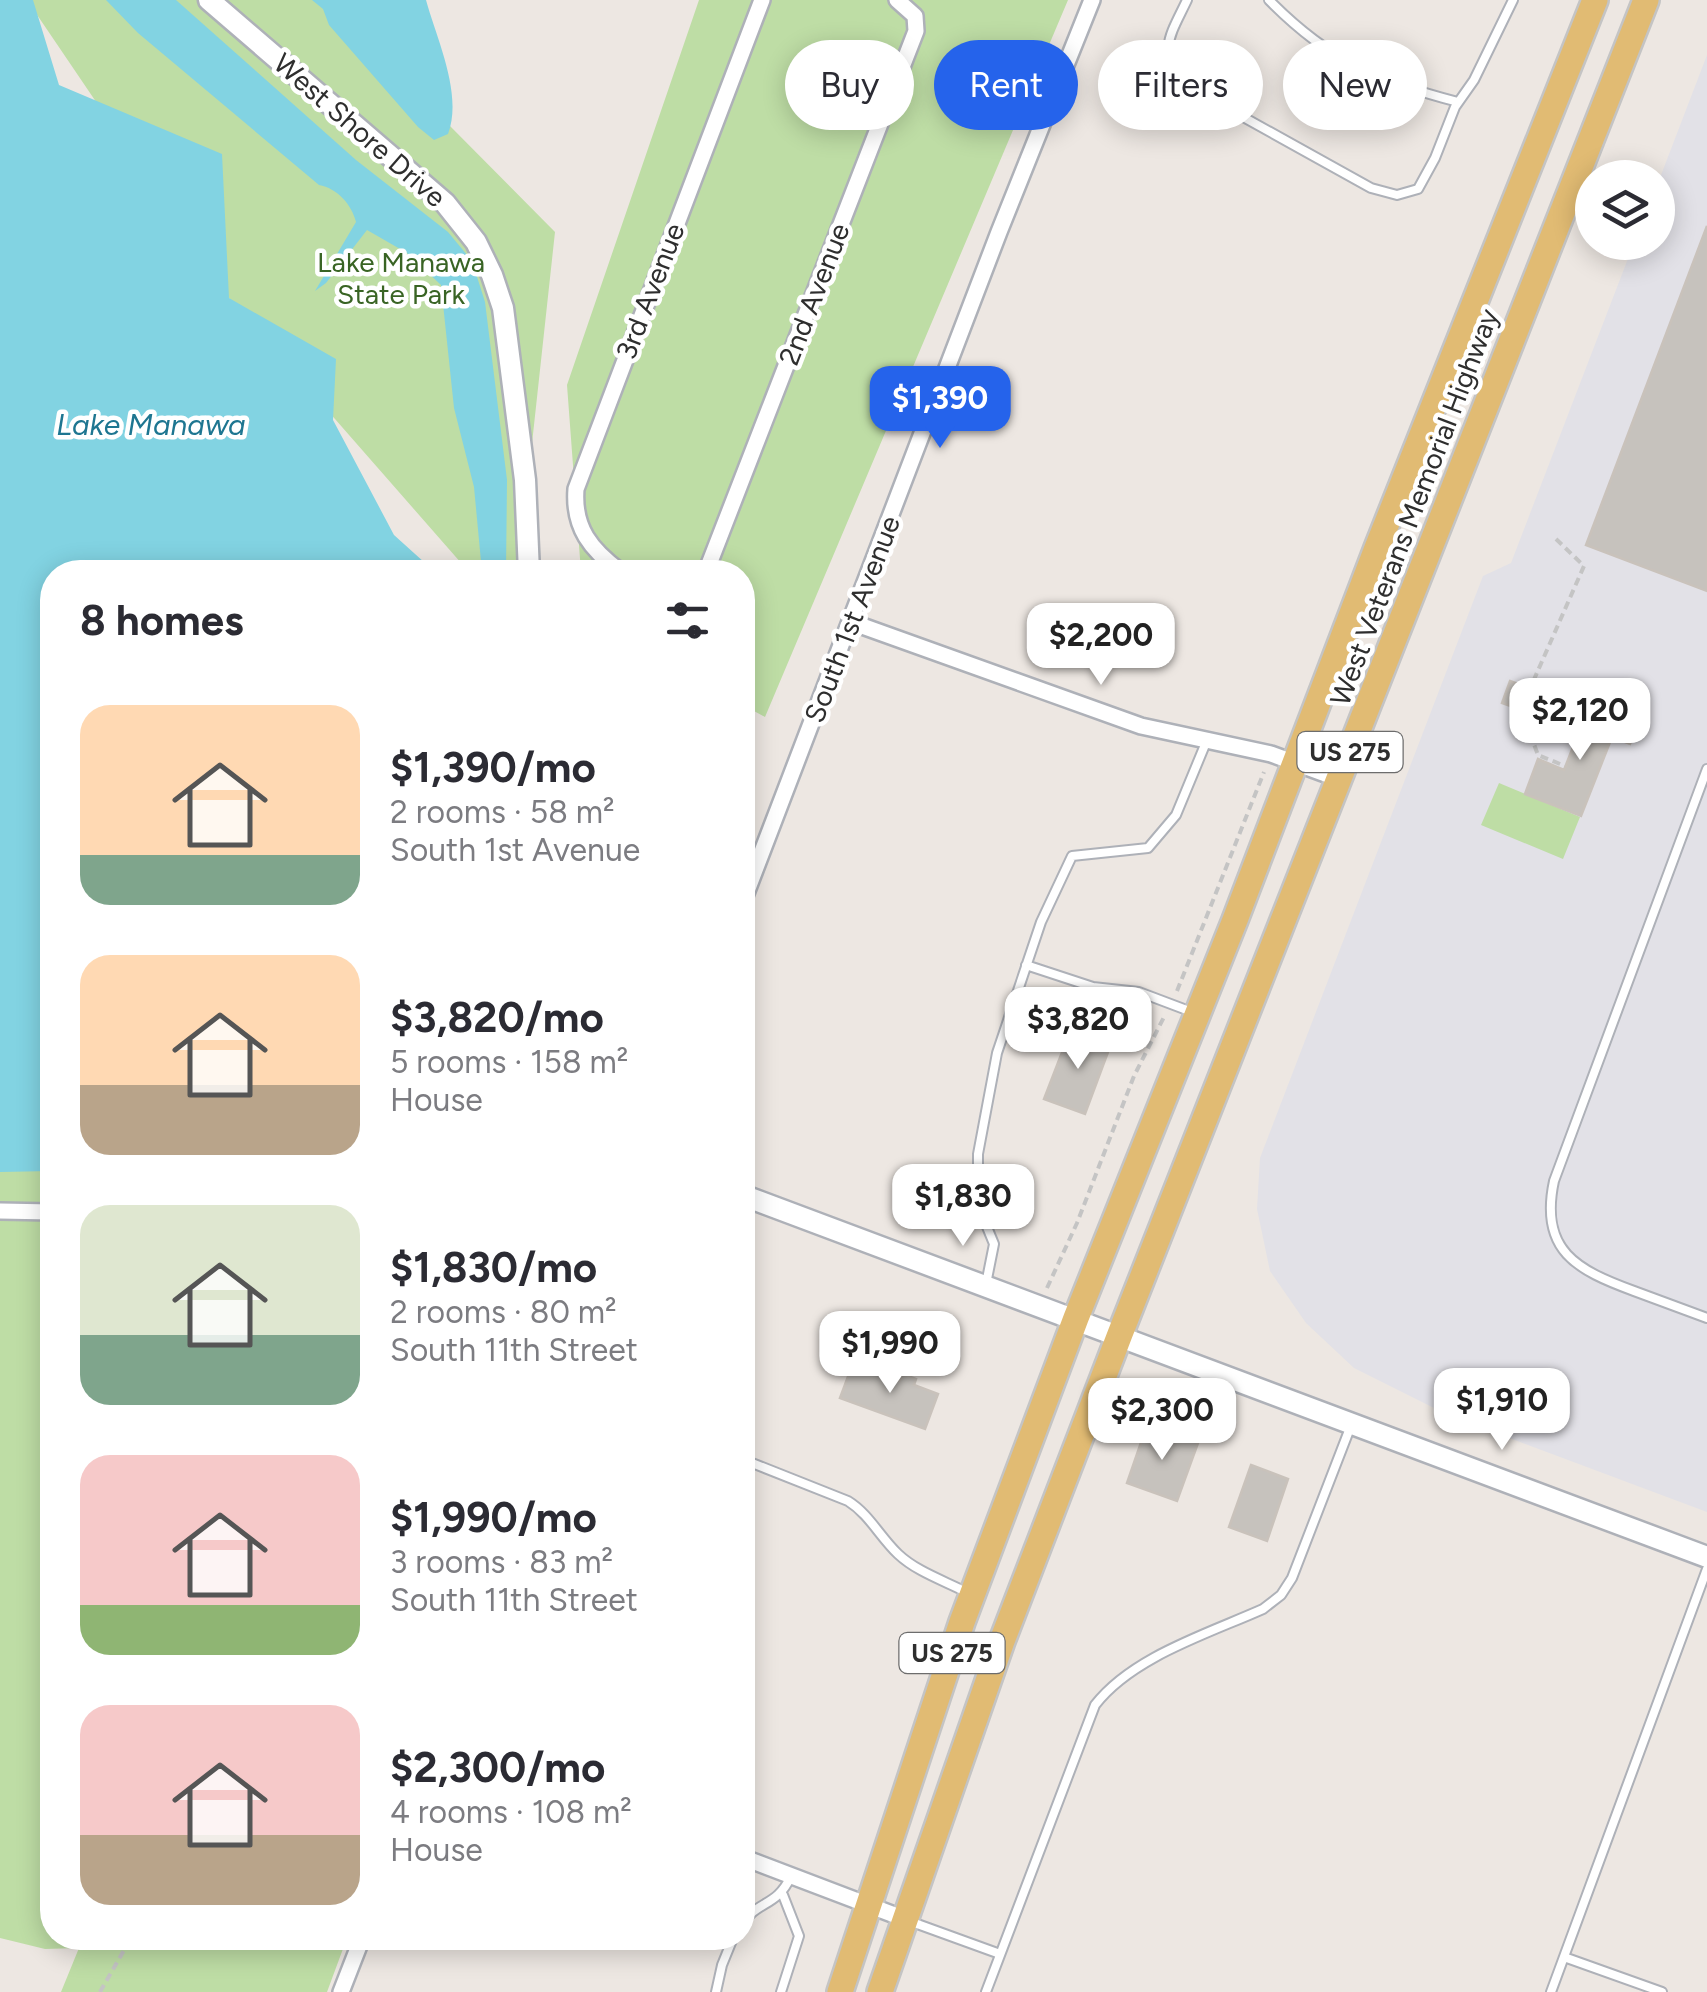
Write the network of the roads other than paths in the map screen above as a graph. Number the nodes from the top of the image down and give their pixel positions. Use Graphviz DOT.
graph roads {
  1 [pos="209,0"];
  2 [pos="762,0"];
  3 [pos="897,0"];
  4 [pos="1092,0"];
  5 [pos="1187,0"];
  6 [pos="1268,0"];
  7 [pos="1513,0"];
  8 [pos="1595,0"];
  9 [pos="1646,0"];
  10 [pos="1458,102"];
  11 [pos="528,560"];
  12 [pos="606,560"];
  13 [pos="711,560"];
  14 [pos="851,622"];
  15 [pos="1207,740"];
  16 [pos="1284,758"];
  17 [pos="1707,768"];
  18 [pos="1339,779"];
  19 [pos="755,863"];
  20 [pos="1026,965"];
  21 [pos="1196,1014"];
  22 [pos="755,1200"];
  23 [pos="0,1210"];
  24 [pos="40,1212"];
  25 [pos="986,1284"];
  26 [pos="1076,1318"];
  27 [pos="1707,1318"];
  28 [pos="1120,1334"];
  29 [pos="1352,1424"];
  30 [pos="755,1464"];
  31 [pos="1707,1557"];
  32 [pos="1707,1569"];
  33 [pos="972,1595"];
  34 [pos="755,1862"];
  35 [pos="791,1876"];
  36 [pos="783,1895"];
  37 [pos="866,1905"];
  38 [pos="755,1912"];
  39 [pos="905,1920"];
  40 [pos="357,1950"];
  41 [pos="729,1950"];
  42 [pos="1000,1954"];
  43 [pos="1564,1957"];
  44 [pos="341,1992"];
  45 [pos="716,1992"];
  46 [pos="781,1992"];
  47 [pos="840,1992"];
  48 [pos="880,1992"];
  49 [pos="986,1992"];
  50 [pos="1551,1992"];
  51 [pos="1662,1992"];
  1 -- 11 [label="street, West Shore Drive"];
  2 -- 12 [label="street, 3rd Avenue"];
  3 -- 13 [label="street, 2nd Avenue"];
  4 -- 14 [label="street, South 1st Avenue"];
  5 -- 10 [label="lane"];
  6 -- 10 [label="lane"];
  7 -- 10 [label="lane"];
  8 -- 16 [label="main road, West Veterans Memorial Highway / US 275"];
  9 -- 18 [label="main road, West Veterans Memorial Highway / US 275"];
  14 -- 15 [label="street"];
  14 -- 19 [label="street, South 1st Avenue"];
  15 -- 16 [label="street"];
  15 -- 20 [label="lane"];
  16 -- 18 [label="street"];
  16 -- 21 [label="main road, West Veterans Memorial Highway / US 275"];
  17 -- 27 [label="lane"];
  18 -- 28 [label="main road, West Veterans Memorial Highway / US 275"];
  20 -- 21 [label="lane"];
  20 -- 25 [label="lane"];
  21 -- 26 [label="main road, West Veterans Memorial Highway / US 275"];
  22 -- 25 [label="street"];
  23 -- 24 [label="street"];
  25 -- 26 [label="street"];
  26 -- 28 [label="street"];
  26 -- 33 [label="main road, West Veterans Memorial Highway / US 275"];
  28 -- 29 [label="street"];
  28 -- 39 [label="main road, West Veterans Memorial Highway / US 275"];
  29 -- 31 [label="street"];
  29 -- 42 [label="lane"];
  30 -- 33 [label="lane"];
  32 -- 43 [label="lane"];
  33 -- 37 [label="main road, West Veterans Memorial Highway / US 275"];
  34 -- 35 [label="street"];
  35 -- 36 [label="lane"];
  35 -- 37 [label="street"];
  36 -- 38 [label="lane"];
  36 -- 46 [label="lane"];
  37 -- 39 [label="street"];
  37 -- 47 [label="main road, West Veterans Memorial Highway / US 275"];
  39 -- 42 [label="lane"];
  39 -- 48 [label="main road, West Veterans Memorial Highway / US 275"];
  40 -- 44 [label="street"];
  41 -- 45 [label="lane"];
  42 -- 49 [label="lane"];
  43 -- 50 [label="lane"];
  43 -- 51 [label="lane"];
}
